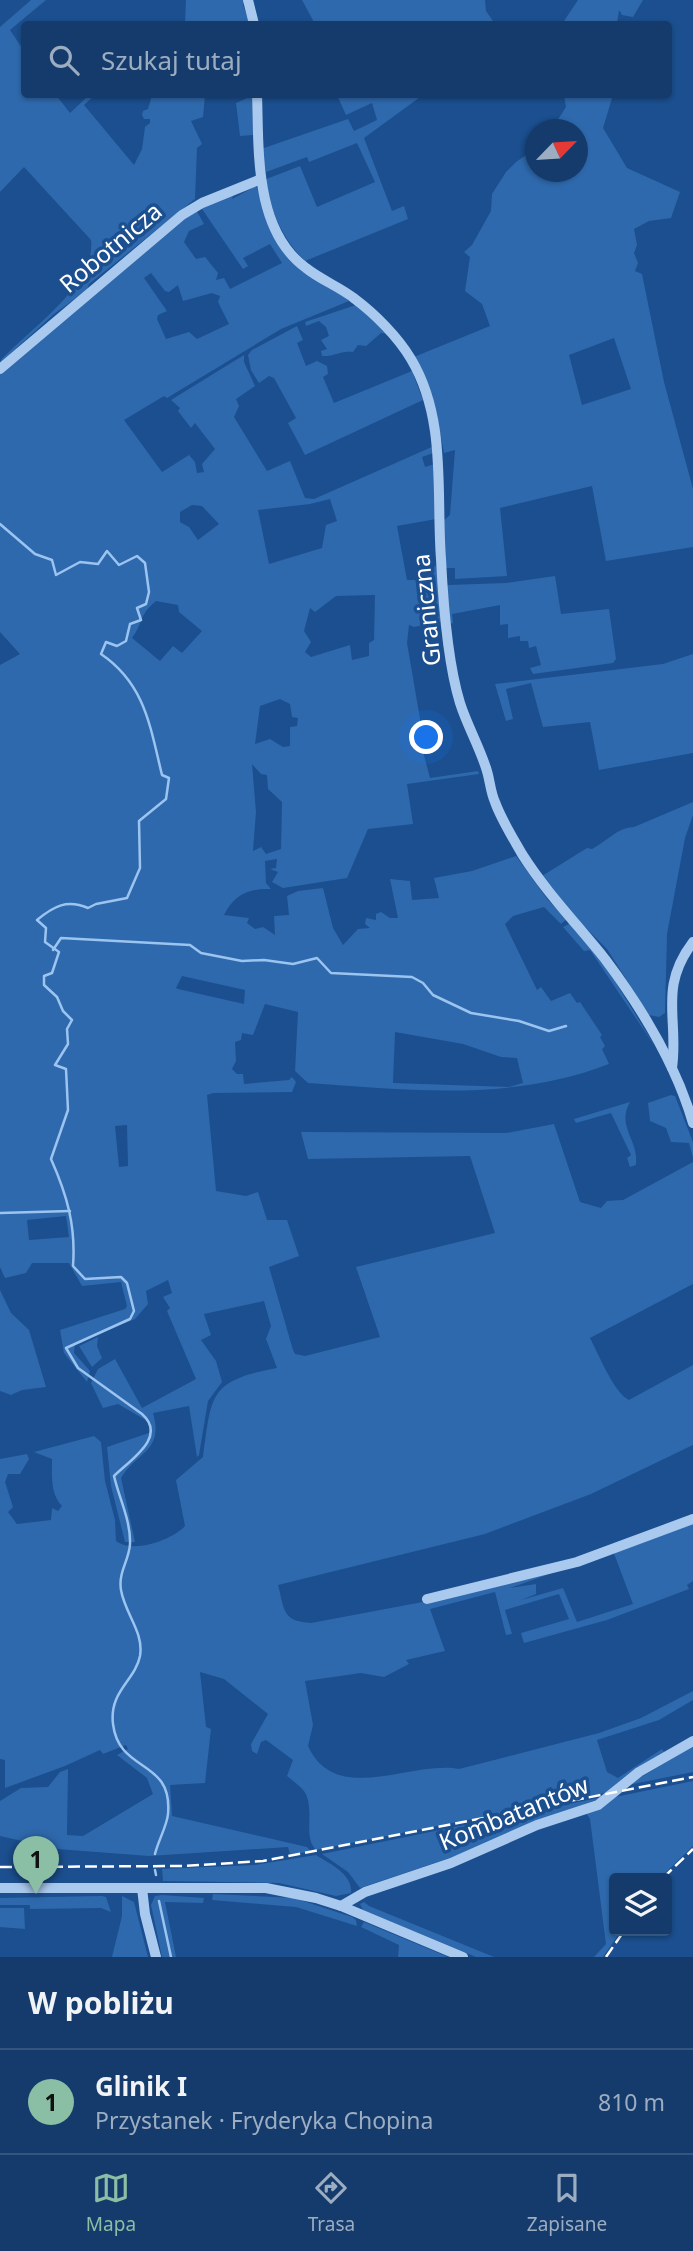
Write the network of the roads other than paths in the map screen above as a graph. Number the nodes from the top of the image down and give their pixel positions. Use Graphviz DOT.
graph roads {
  1 [pos="248,0"];
  2 [pos="253,21"];
  3 [pos="257,98"];
  4 [pos="261,179"];
  5 [pos="0,369"];
  6 [pos="693,942"];
  7 [pos="672,1068"];
  8 [pos="693,1123"];
  9 [pos="693,1519"];
  10 [pos="427,1599"];
  11 [pos="693,1741"];
  12 [pos="0,1888"];
  13 [pos="142,1888"];
  14 [pos="341,1906"];
  15 [pos="156,1957"];
  16 [pos="463,1957"];
  1 -- 2 [label="street"];
  3 -- 4 [label="street, Graniczna"];
  4 -- 5 [label="street, Robotnicza"];
  4 -- 7 [label="street, Graniczna"];
  6 -- 7 [label="street"];
  7 -- 8 [label="street, Graniczna"];
  9 -- 10 [label="street"];
  11 -- 14 [label="street, Kombatantów"];
  12 -- 13 [label="street"];
  13 -- 14 [label="street"];
  13 -- 15 [label="street"];
  14 -- 16 [label="street"];
}
